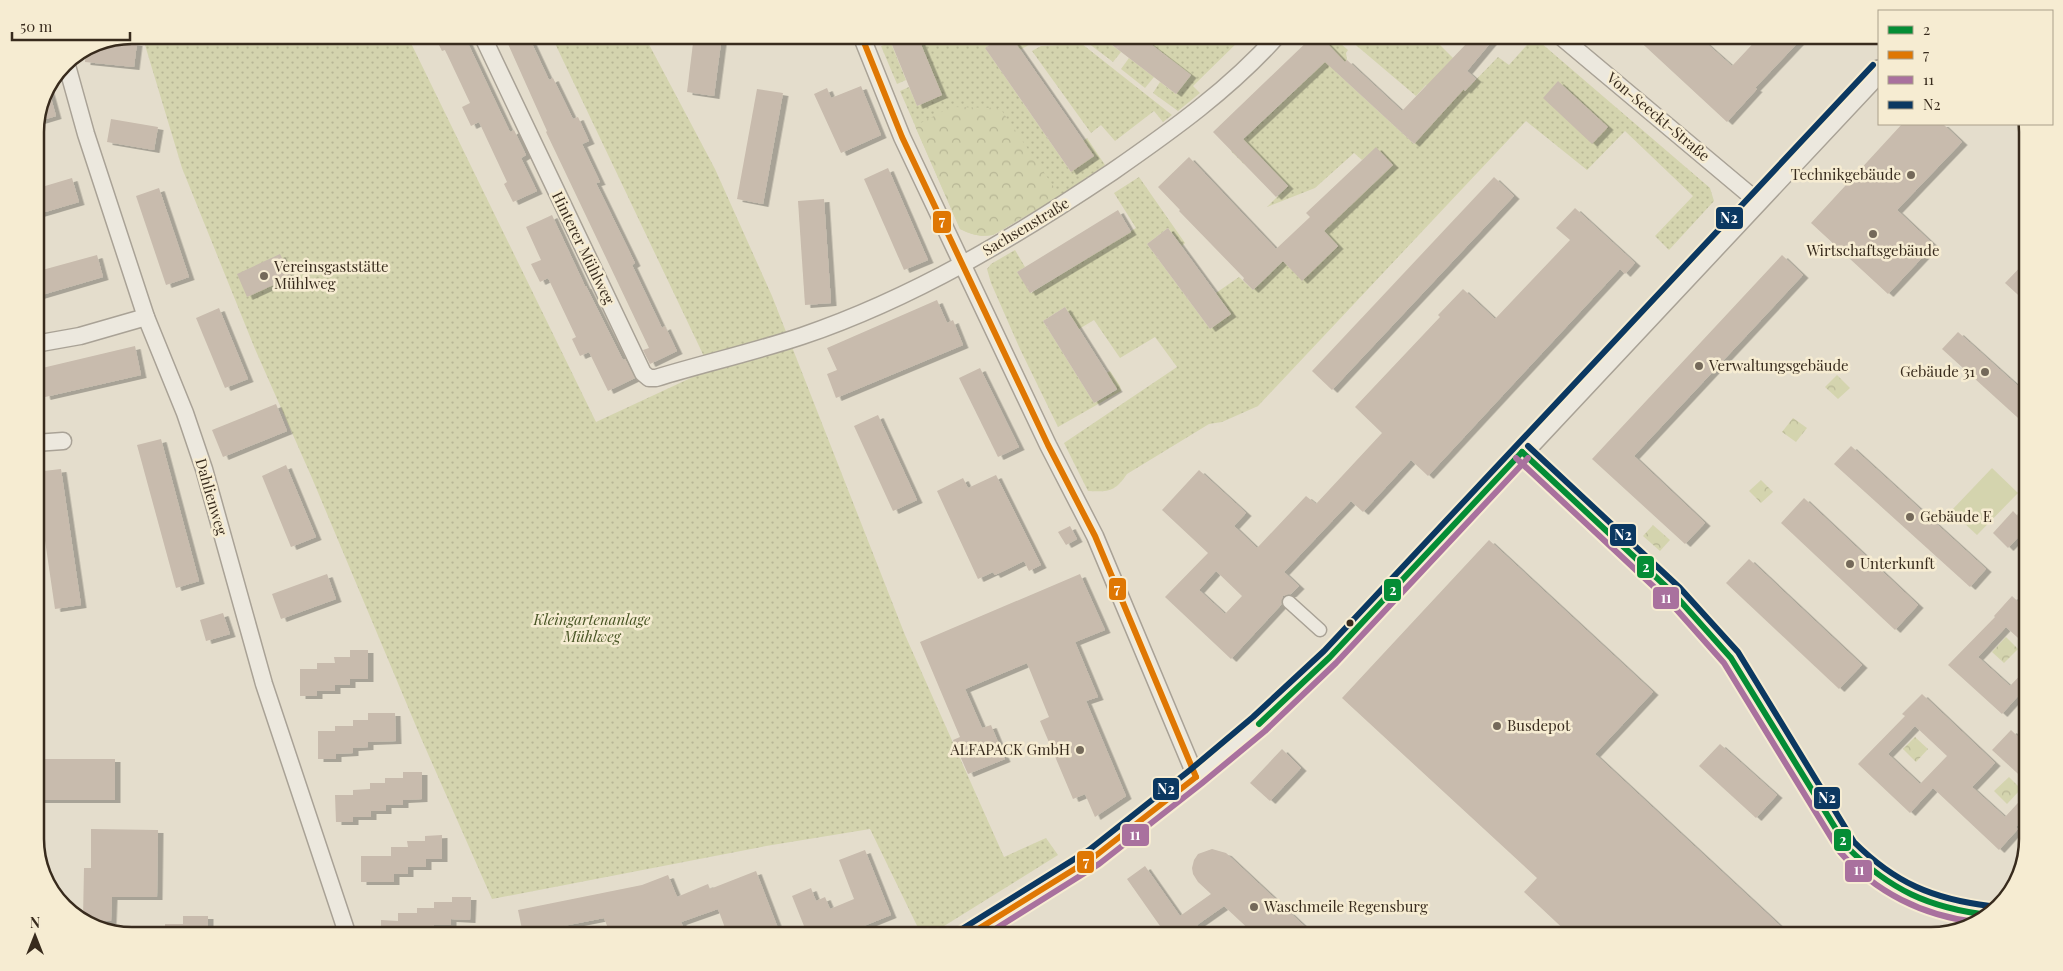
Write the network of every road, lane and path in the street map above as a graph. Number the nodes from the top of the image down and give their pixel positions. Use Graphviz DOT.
graph roads {
  1 [pos="486,44"];
  2 [pos="865,44"];
  3 [pos="1269,44"];
  4 [pos="1570,44"];
  5 [pos="69,71"];
  6 [pos="1878,72"];
  7 [pos="1757,201"];
  8 [pos="962,265"];
  9 [pos="146,317"];
  10 [pos="44,342"];
  11 [pos="736,356"];
  12 [pos="64,441"];
  13 [pos="44,442"];
  14 [pos="1522,452"];
  15 [pos="1289,602"];
  16 [pos="1320,630"];
  17 [pos="1196,777"];
  18 [pos="1977,914"];
  19 [pos="345,927"];
  20 [pos="981,927"];
  1 -- 11 [label="street, Hinterer Mühlweg"];
  2 -- 8 [label="street"];
  3 -- 8 [label="street, Sachsenstraße"];
  4 -- 7 [label="street, Von-Seeckt-Straße"];
  5 -- 9 [label="street, Dahlienweg"];
  6 -- 7 [label="street"];
  7 -- 14 [label="street"];
  8 -- 11 [label="street, Sachsenstraße"];
  8 -- 17 [label="street"];
  9 -- 10 [label="street"];
  9 -- 19 [label="street, Dahlienweg"];
  12 -- 13 [label="street"];
  14 -- 17 [label="street"];
  14 -- 18 [label="street"];
  15 -- 16 [label="street"];
  17 -- 20 [label="street"];
}
